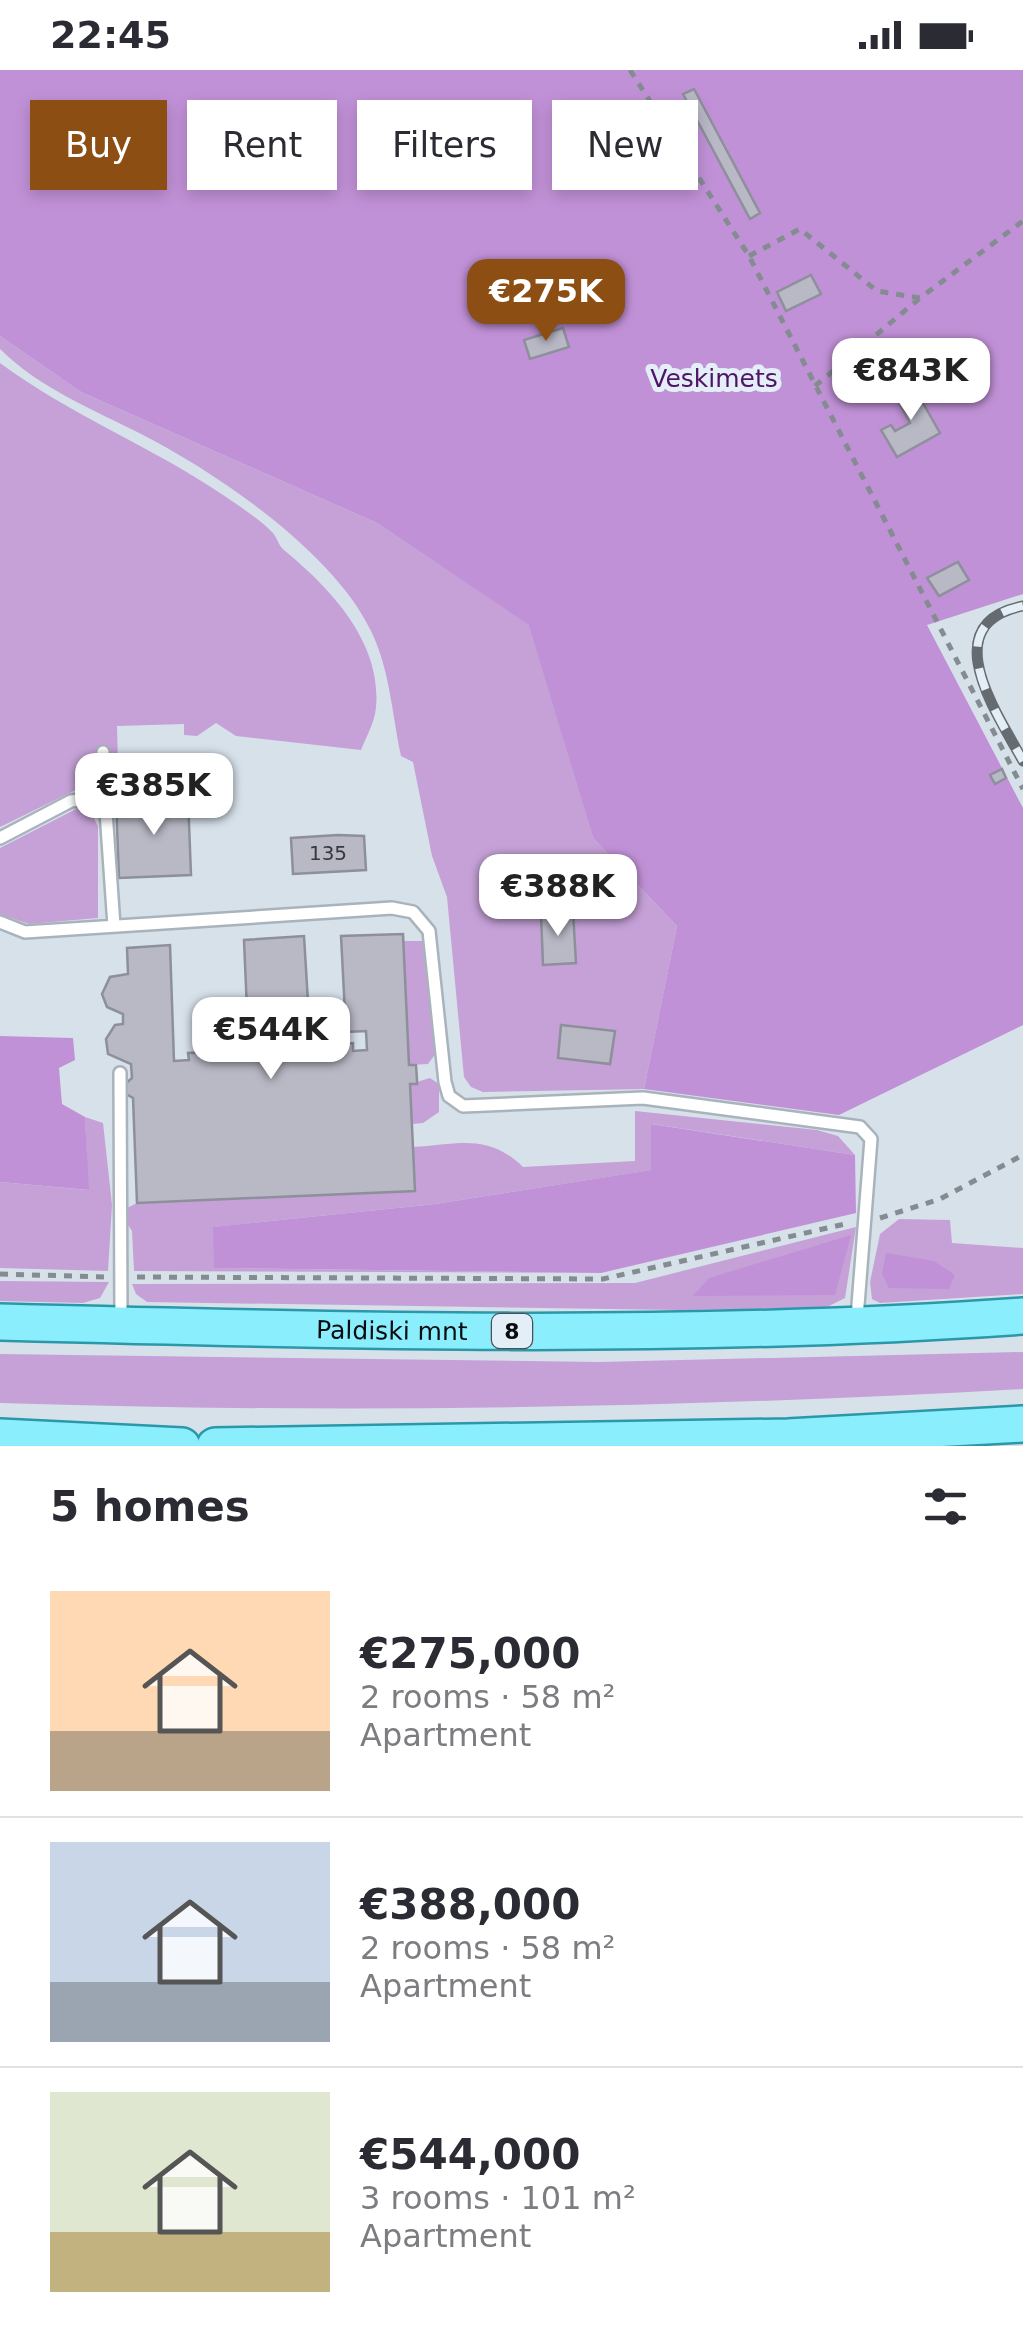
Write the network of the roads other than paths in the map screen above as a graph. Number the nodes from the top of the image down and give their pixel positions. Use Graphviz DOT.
graph roads {
  1 [pos="103,752"];
  2 [pos="105,797"];
  3 [pos="0,838"];
  4 [pos="0,922"];
  5 [pos="114,926"];
  6 [pos="120,1073"];
  7 [pos="1023,1316"];
  8 [pos="0,1322"];
  9 [pos="121,1325"];
  10 [pos="856,1328"];
  11 [pos="1023,1424"];
  12 [pos="0,1437"];
  13 [pos="789,1442"];
  14 [pos="182,1446"];
  15 [pos="215,1446"];
  1 -- 2 [label="lane"];
  2 -- 3 [label="lane"];
  2 -- 5 [label="lane"];
  4 -- 5 [label="lane"];
  5 -- 10 [label="lane"];
  6 -- 9 [label="lane"];
  7 -- 10 [label="main road, Paldiski mnt / 8"];
  8 -- 9 [label="main road, Paldiski mnt / 8"];
  9 -- 10 [label="main road, Paldiski mnt / 8"];
  11 -- 13 [label="main road"];
  12 -- 14 [label="main road"];
  13 -- 15 [label="main road"];
}
